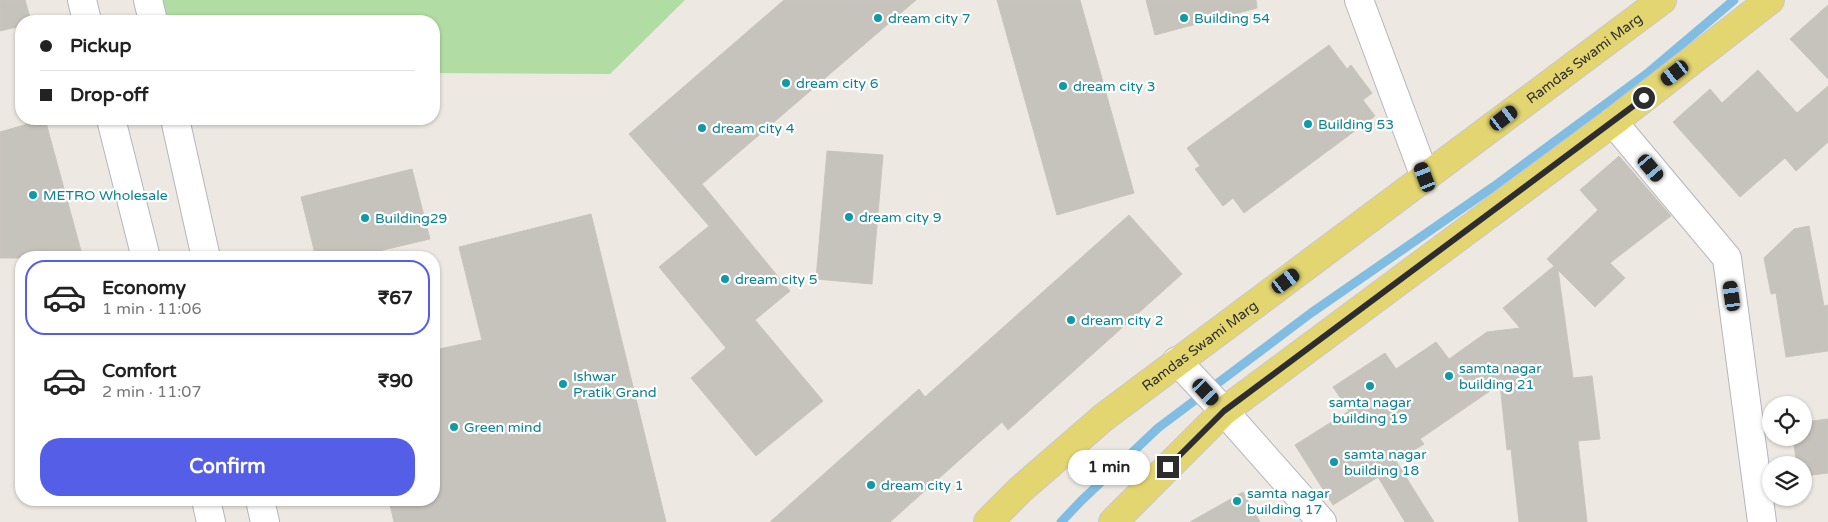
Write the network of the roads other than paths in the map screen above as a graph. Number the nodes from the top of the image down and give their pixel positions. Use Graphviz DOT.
graph roads {
  1 [pos="82,0"];
  2 [pos="148,0"];
  3 [pos="1359,0"];
  4 [pos="1662,0"];
  5 [pos="1770,0"];
  6 [pos="86,15"];
  7 [pos="152,15"];
  8 [pos="1612,122"];
  9 [pos="113,125"];
  10 [pos="176,125"];
  11 [pos="1425,177"];
  12 [pos="144,251"];
  13 [pos="204,251"];
  14 [pos="1185,370"];
  15 [pos="1222,409"];
  16 [pos="207,506"];
  17 [pos="261,506"];
  18 [pos="211,522"];
  19 [pos="265,522"];
  20 [pos="988,522"];
  21 [pos="1113,522"];
  22 [pos="1322,522"];
  23 [pos="1762,522"];
  1 -- 6 [label="street"];
  2 -- 7 [label="street"];
  3 -- 11 [label="street"];
  4 -- 11 [label="main road, Ramdas Swami Marg"];
  5 -- 8 [label="main road"];
  8 -- 15 [label="main road"];
  8 -- 23 [label="street"];
  9 -- 12 [label="street"];
  10 -- 13 [label="street"];
  11 -- 14 [label="main road, Ramdas Swami Marg"];
  14 -- 15 [label="street"];
  14 -- 20 [label="main road, Ramdas Swami Marg"];
  15 -- 21 [label="main road"];
  15 -- 22 [label="street"];
  16 -- 18 [label="street"];
  17 -- 19 [label="street"];
}
